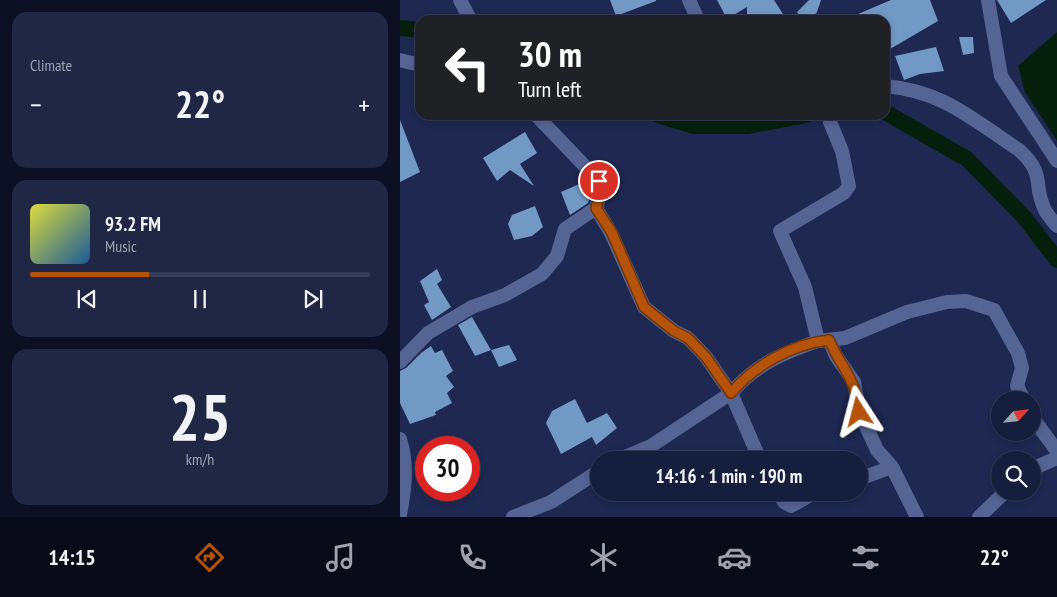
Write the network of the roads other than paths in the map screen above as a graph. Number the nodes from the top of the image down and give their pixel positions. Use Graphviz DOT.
graph roads {
  1 [pos="460,0"];
  2 [pos="689,0"];
  3 [pos="988,0"];
  4 [pos="468,15"];
  5 [pos="696,15"];
  6 [pos="400,60"];
  7 [pos="415,64"];
  8 [pos="890,86"];
  9 [pos="541,120"];
  10 [pos="830,122"];
  11 [pos="1057,161"];
  12 [pos="596,208"];
  13 [pos="1057,226"];
  14 [pos="824,340"];
  15 [pos="400,362"];
  16 [pos="1020,391"];
  17 [pos="731,393"];
  18 [pos="1041,429"];
  19 [pos="400,439"];
  20 [pos="639,451"];
  21 [pos="756,451"];
  22 [pos="1057,451"];
  23 [pos="1057,458"];
  24 [pos="1041,465"];
  25 [pos="892,467"];
  26 [pos="868,476"];
  27 [pos="590,477"];
  28 [pos="783,501"];
  29 [pos="800,501"];
  30 [pos="996,501"];
  31 [pos="528,514"];
  32 [pos="400,515"];
  33 [pos="513,517"];
  34 [pos="917,517"];
  35 [pos="979,517"];
  1 -- 4 [label="street"];
  2 -- 5 [label="street"];
  3 -- 11 [label="street"];
  6 -- 7 [label="street"];
  8 -- 13 [label="street"];
  9 -- 12 [label="street"];
  10 -- 14 [label="street"];
  12 -- 15 [label="street"];
  12 -- 17 [label="street"];
  14 -- 16 [label="street"];
  14 -- 17 [label="street"];
  14 -- 25 [label="street"];
  17 -- 20 [label="street"];
  17 -- 21 [label="street"];
  18 -- 22 [label="street"];
  19 -- 32 [label="street"];
  23 -- 24 [label="street"];
  25 -- 26 [label="street"];
  25 -- 34 [label="street"];
  27 -- 31 [label="street"];
  28 -- 29 [label="street"];
  30 -- 35 [label="street"];
  31 -- 33 [label="street"];
}
